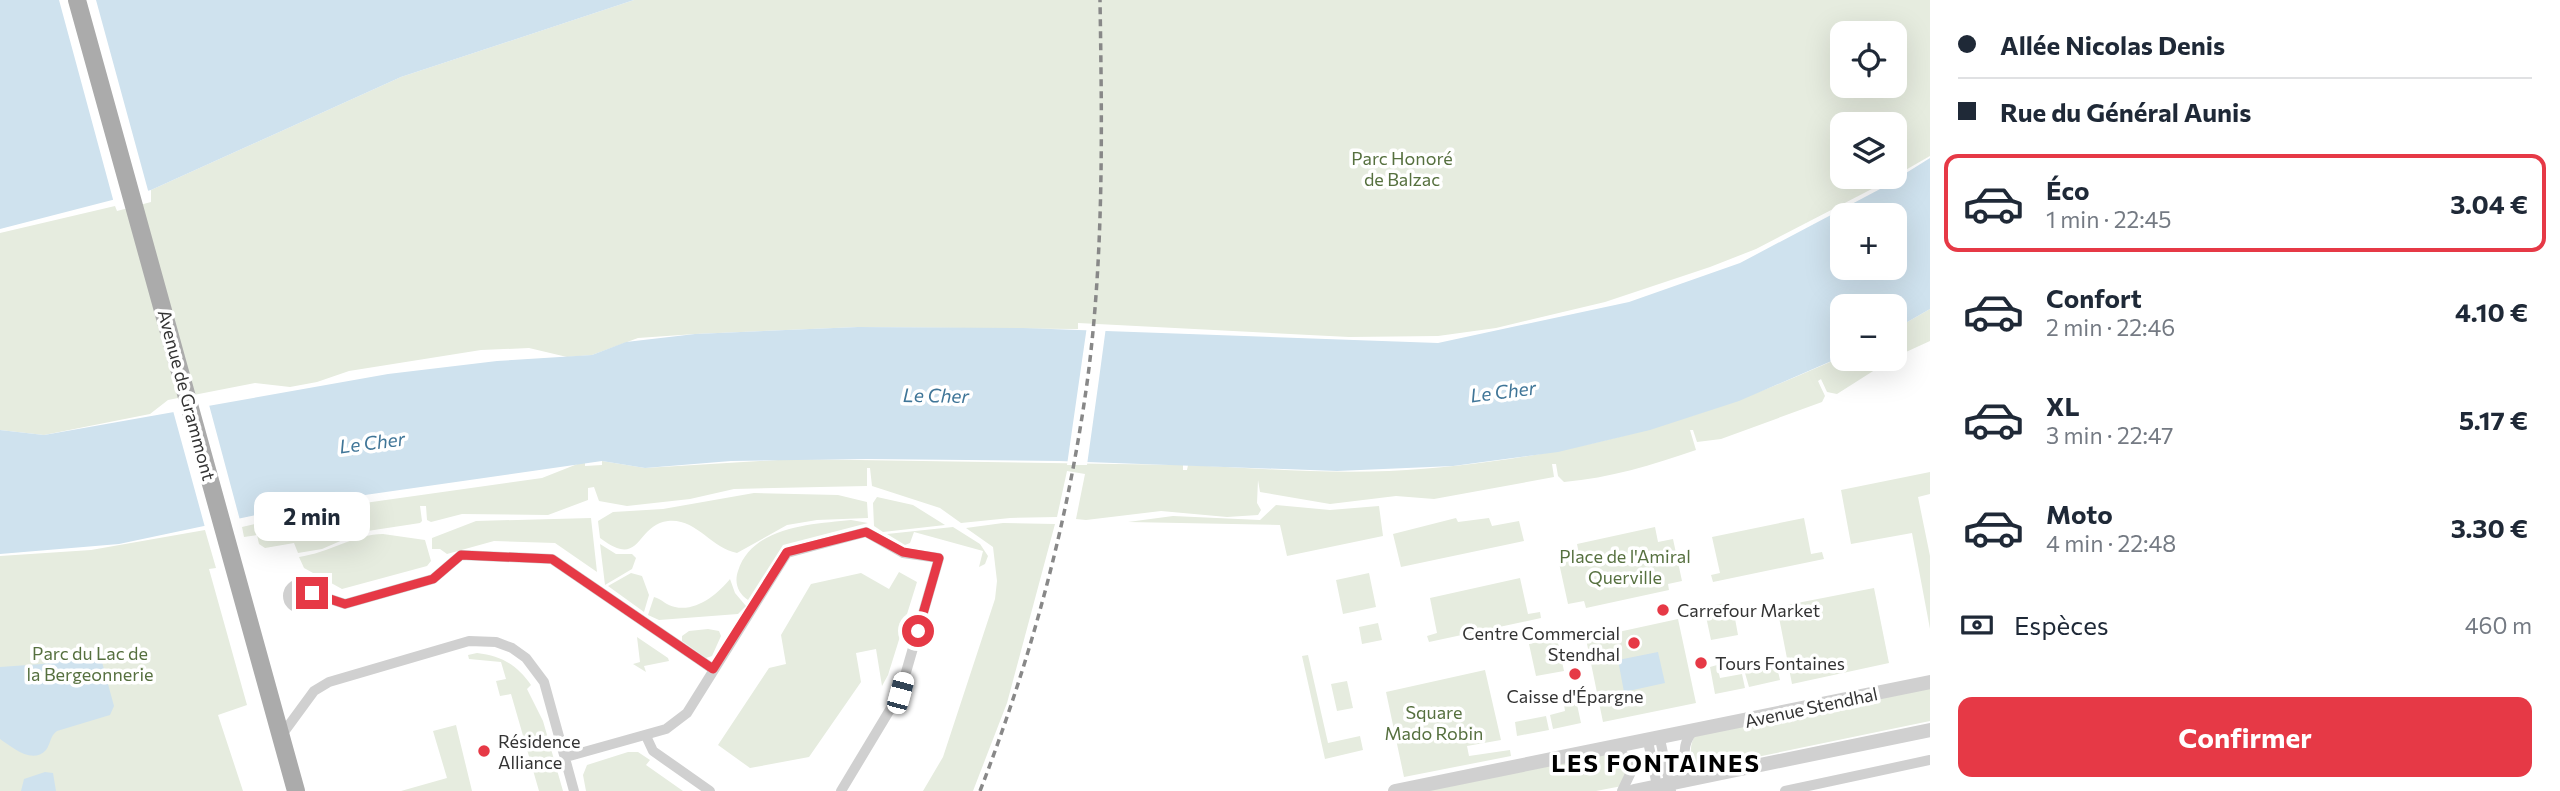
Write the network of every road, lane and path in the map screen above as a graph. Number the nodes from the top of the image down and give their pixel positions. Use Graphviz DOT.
graph roads {
  1 [pos="77,0"];
  2 [pos="312,593"];
  3 [pos="713,669"];
  4 [pos="1930,682"];
  5 [pos="1930,730"];
  6 [pos="1692,732"];
  7 [pos="281,736"];
  8 [pos="646,736"];
  9 [pos="1653,740"];
  10 [pos="1617,748"];
  11 [pos="566,757"];
  12 [pos="1930,760"];
  13 [pos="1701,778"];
  14 [pos="1664,789"];
  15 [pos="296,791"];
  16 [pos="575,791"];
  17 [pos="710,791"];
  18 [pos="842,791"];
  19 [pos="1395,791"];
  20 [pos="1622,791"];
  21 [pos="1634,791"];
  22 [pos="1785,791"];
  1 -- 7 [label="main road, Avenue de Grammont"];
  2 -- 3 [label="street"];
  3 -- 8 [label="street"];
  3 -- 18 [label="street"];
  4 -- 6 [label="street, Avenue Stendhal"];
  5 -- 13 [label="street"];
  6 -- 9 [label="street, Avenue Stendhal"];
  6 -- 13 [label="street"];
  7 -- 11 [label="street"];
  7 -- 15 [label="main road, Avenue de Grammont"];
  8 -- 11 [label="street"];
  8 -- 17 [label="street"];
  9 -- 10 [label="street, Avenue Stendhal"];
  9 -- 14 [label="street"];
  10 -- 19 [label="street, Avenue Stendhal"];
  10 -- 20 [label="street"];
  11 -- 16 [label="street"];
  12 -- 22 [label="street"];
  13 -- 14 [label="street"];
  14 -- 21 [label="street"];
}
